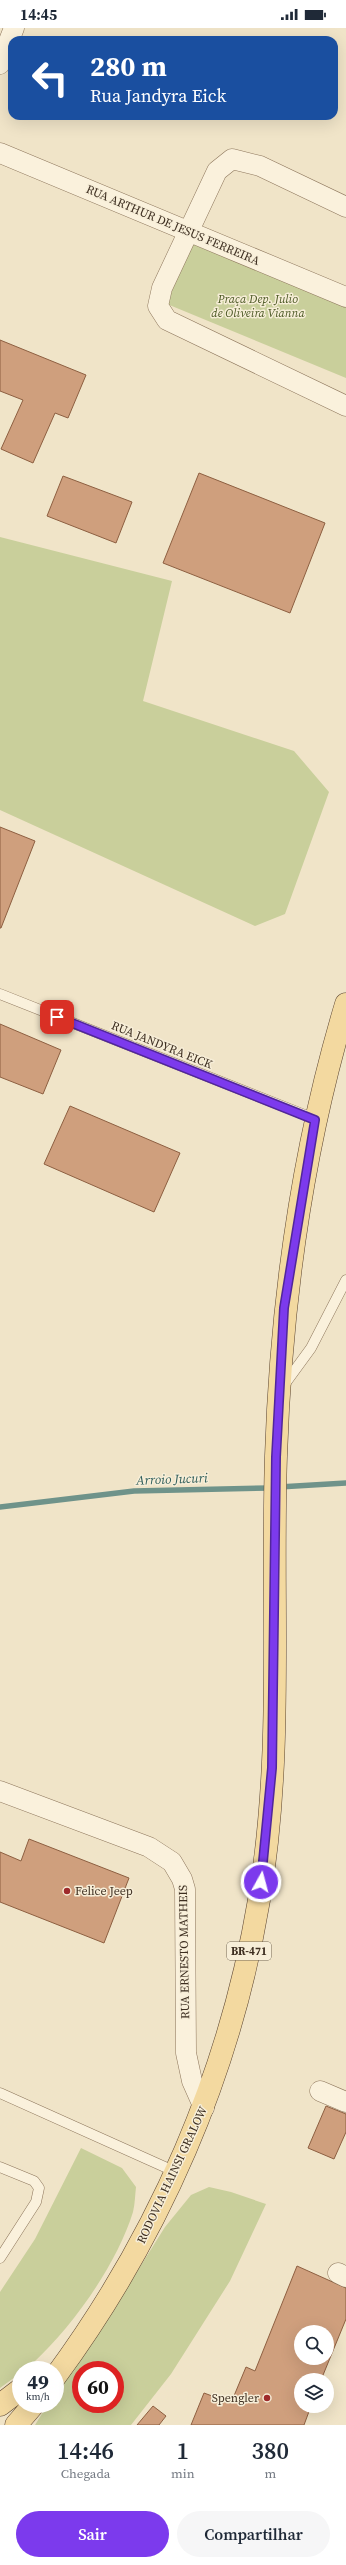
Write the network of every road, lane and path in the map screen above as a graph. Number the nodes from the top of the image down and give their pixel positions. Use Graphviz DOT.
graph roads {
  1 [pos="8,43"];
  2 [pos="0,64"];
  3 [pos="0,153"];
  4 [pos="346,207"];
  5 [pos="188,232"];
  6 [pos="346,297"];
  7 [pos="346,406"];
  8 [pos="0,994"];
  9 [pos="346,1004"];
  10 [pos="339,1050"];
  11 [pos="315,1120"];
  12 [pos="346,1280"];
  13 [pos="280,1390"];
  14 [pos="0,1791"];
  15 [pos="320,2091"];
  16 [pos="0,2093"];
  17 [pos="346,2102"];
  18 [pos="204,2108"];
  19 [pos="0,2167"];
  20 [pos="176,2172"];
  21 [pos="0,2258"];
  22 [pos="93,2324"];
  23 [pos="50,2361"];
  24 [pos="64,2364"];
  25 [pos="12,2395"];
  26 [pos="0,2404"];
  27 [pos="26,2413"];
  28 [pos="35,2413"];
  29 [pos="16,2425"];
  30 [pos="30,2425"];
  1 -- 2 [label="street"];
  3 -- 5 [label="street, RUA ARTHUR DE JESUS FERREIRA"];
  4 -- 5 [label="street"];
  5 -- 6 [label="street, RUA ARTHUR DE JESUS FERREIRA"];
  5 -- 7 [label="street"];
  8 -- 11 [label="lane, RUA JANDYRA EICK"];
  9 -- 10 [label="main road, RODOVIA HAINSI GRALOW / BR-471"];
  10 -- 11 [label="main road, RODOVIA HAINSI GRALOW / BR-471"];
  11 -- 13 [label="main road, RODOVIA HAINSI GRALOW / BR-471"];
  12 -- 13 [label="lane"];
  13 -- 18 [label="main road, RODOVIA HAINSI GRALOW / BR-471"];
  14 -- 18 [label="street, RUA ERNESTO MATHEIS"];
  15 -- 17 [label="street"];
  16 -- 20 [label="lane"];
  18 -- 20 [label="main road, RODOVIA HAINSI GRALOW / BR-471"];
  19 -- 21 [label="lane"];
  20 -- 22 [label="main road, RODOVIA HAINSI GRALOW / BR-471"];
  22 -- 23 [label="main road"];
  22 -- 24 [label="main road, RODOVIA HAINSI GRALOW / BR-471"];
  25 -- 26 [label="main road"];
  27 -- 29 [label="main road"];
  28 -- 30 [label="main road"];
}
